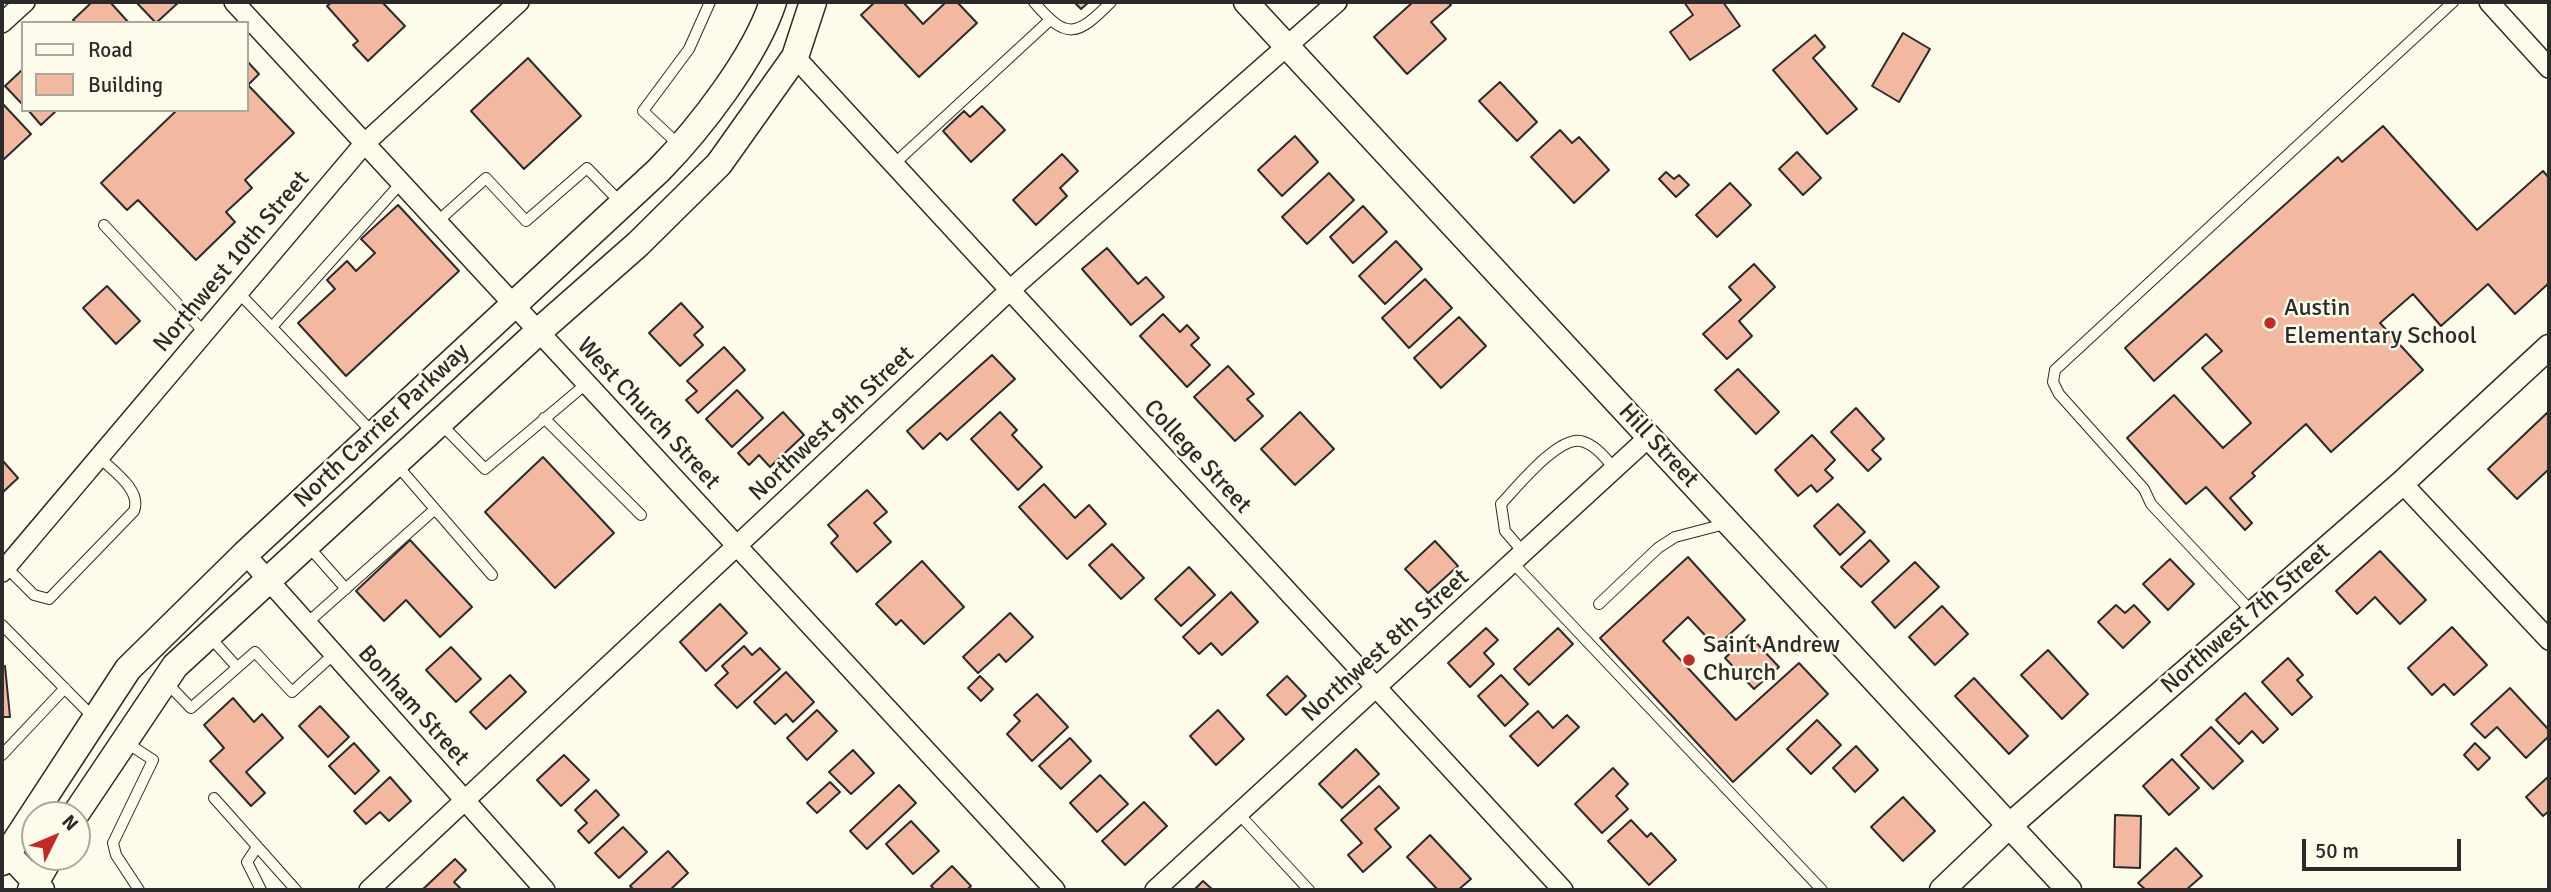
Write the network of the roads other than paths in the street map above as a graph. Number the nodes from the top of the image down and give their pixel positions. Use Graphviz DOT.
graph roads {
  1 [pos="25,2"];
  2 [pos="234,2"];
  3 [pos="519,2"];
  4 [pos="710,2"];
  5 [pos="773,2"];
  6 [pos="813,2"];
  7 [pos="1034,2"];
  8 [pos="1111,2"];
  9 [pos="1246,2"];
  10 [pos="1337,2"];
  11 [pos="2453,2"];
  12 [pos="2489,2"];
  13 [pos="1050,20"];
  14 [pos="2,23"];
  15 [pos="1288,47"];
  16 [pos="795,57"];
  17 [pos="2549,68"];
  18 [pos="364,144"];
  19 [pos="681,147"];
  20 [pos="894,164"];
  21 [pos="401,183"];
  22 [pos="623,204"];
  23 [pos="437,222"];
  24 [pos="104,225"];
  25 [pos="1010,290"];
  26 [pos="238,292"];
  27 [pos="513,304"];
  28 [pos="272,327"];
  29 [pos="538,331"];
  30 [pos="204,332"];
  31 [pos="2549,347"];
  32 [pos="586,384"];
  33 [pos="544,418"];
  34 [pos="440,423"];
  35 [pos="374,434"];
  36 [pos="1649,437"];
  37 [pos="99,457"];
  38 [pos="396,464"];
  39 [pos="1615,469"];
  40 [pos="2402,483"];
  41 [pos="434,510"];
  42 [pos="641,515"];
  43 [pos="1729,523"];
  44 [pos="308,546"];
  45 [pos="737,547"];
  46 [pos="245,554"];
  47 [pos="1519,558"];
  48 [pos="4,569"];
  49 [pos="492,575"];
  50 [pos="269,582"];
  51 [pos="346,589"];
  52 [pos="1599,604"];
  53 [pos="2253,613"];
  54 [pos="306,624"];
  55 [pos="2,625"];
  56 [pos="209,636"];
  57 [pos="2549,640"];
  58 [pos="334,654"];
  59 [pos="237,667"];
  60 [pos="165,681"];
  61 [pos="65,688"];
  62 [pos="1376,688"];
  63 [pos="94,719"];
  64 [pos="124,741"];
  65 [pos="2,755"];
  66 [pos="214,798"];
  67 [pos="84,801"];
  68 [pos="465,801"];
  69 [pos="1239,814"];
  70 [pos="2010,826"];
  71 [pos="257,847"];
  72 [pos="3,854"];
  73 [pos="44,871"];
  74 [pos="36,888"];
  75 [pos="139,890"];
  76 [pos="261,890"];
  77 [pos="296,890"];
  78 [pos="369,890"];
  79 [pos="545,890"];
  80 [pos="1055,890"];
  81 [pos="1155,890"];
  82 [pos="1309,890"];
  83 [pos="1563,890"];
  84 [pos="1822,890"];
  85 [pos="1942,890"];
  86 [pos="2068,890"];
  1 -- 14 [label="street"];
  2 -- 18 [label="street, West Church Street"];
  3 -- 18 [label="street, Northwest 10th Street"];
  4 -- 19 [label="lane"];
  5 -- 19 [label="main road, North Carrier Parkway"];
  6 -- 16 [label="main road, North Carrier Parkway"];
  7 -- 13 [label="lane"];
  8 -- 13 [label="lane"];
  9 -- 15 [label="street, Hill Street"];
  10 -- 15 [label="street, Northwest 9th Street"];
  11 -- 53 [label="lane"];
  12 -- 17 [label="street"];
  13 -- 20 [label="lane"];
  15 -- 25 [label="street, Northwest 9th Street"];
  15 -- 36 [label="street, Hill Street"];
  16 -- 20 [label="street, College Street"];
  16 -- 29 [label="main road, North Carrier Parkway"];
  18 -- 21 [label="street, West Church Street"];
  18 -- 26 [label="street, Northwest 10th Street"];
  19 -- 22 [label="main road, North Carrier Parkway"];
  20 -- 25 [label="street, College Street"];
  21 -- 23 [label="street, West Church Street"];
  21 -- 28 [label="lane"];
  22 -- 23 [label="lane"];
  22 -- 27 [label="main road, North Carrier Parkway"];
  23 -- 27 [label="street, West Church Street"];
  24 -- 30 [label="lane"];
  25 -- 45 [label="street, Northwest 9th Street"];
  25 -- 62 [label="street, College Street"];
  26 -- 28 [label="lane"];
  26 -- 30 [label="street, Northwest 10th Street"];
  27 -- 29 [label="street, West Church Street"];
  27 -- 35 [label="main road, North Carrier Parkway"];
  28 -- 35 [label="lane"];
  29 -- 32 [label="street, West Church Street"];
  29 -- 34 [label="main road, North Carrier Parkway"];
  30 -- 37 [label="street, Northwest 10th Street"];
  31 -- 40 [label="street, Northwest 7th Street"];
  32 -- 33 [label="lane"];
  32 -- 45 [label="street, West Church Street"];
  33 -- 34 [label="lane"];
  33 -- 42 [label="lane"];
  34 -- 38 [label="main road, North Carrier Parkway"];
  35 -- 46 [label="main road, North Carrier Parkway"];
  36 -- 39 [label="street, Northwest 8th Street"];
  36 -- 43 [label="street, Hill Street"];
  37 -- 48 [label="street, Northwest 10th Street"];
  37 -- 48 [label="lane"];
  38 -- 41 [label="lane"];
  38 -- 44 [label="main road, North Carrier Parkway"];
  39 -- 47 [label="street, Northwest 8th Street"];
  39 -- 47 [label="lane"];
  40 -- 53 [label="street, Northwest 7th Street"];
  40 -- 57 [label="street"];
  41 -- 49 [label="lane"];
  41 -- 51 [label="lane"];
  43 -- 52 [label="lane"];
  43 -- 70 [label="street, Hill Street"];
  44 -- 50 [label="main road, North Carrier Parkway"];
  44 -- 51 [label="lane"];
  45 -- 68 [label="street, Northwest 9th Street"];
  45 -- 80 [label="street, West Church Street"];
  46 -- 50 [label="street, Bonham Street"];
  46 -- 63 [label="main road, North Carrier Parkway"];
  47 -- 62 [label="street, Northwest 8th Street"];
  47 -- 84 [label="lane"];
  50 -- 54 [label="street, Bonham Street"];
  50 -- 56 [label="main road, North Carrier Parkway"];
  51 -- 54 [label="lane"];
  53 -- 70 [label="street, Northwest 7th Street"];
  54 -- 58 [label="street, Bonham Street"];
  55 -- 61 [label="lane"];
  56 -- 59 [label="lane"];
  56 -- 60 [label="main road, North Carrier Parkway"];
  58 -- 59 [label="lane"];
  58 -- 68 [label="street, Bonham Street"];
  59 -- 60 [label="lane"];
  60 -- 64 [label="main road, North Carrier Parkway"];
  61 -- 63 [label="lane"];
  61 -- 65 [label="lane"];
  62 -- 69 [label="street, Northwest 8th Street"];
  62 -- 83 [label="street, College Street"];
  63 -- 72 [label="main road, North Carrier Parkway"];
  64 -- 67 [label="main road, North Carrier Parkway"];
  64 -- 75 [label="lane"];
  66 -- 71 [label="lane"];
  68 -- 78 [label="street, Northwest 9th Street"];
  68 -- 79 [label="street, Bonham Street"];
  69 -- 81 [label="street, Northwest 8th Street"];
  69 -- 82 [label="lane"];
  70 -- 85 [label="street, Northwest 7th Street"];
  70 -- 86 [label="street, Hill Street"];
  71 -- 76 [label="lane"];
  71 -- 77 [label="lane"];
  72 -- 74 [label="street"];
  73 -- 74 [label="main road"];
}
